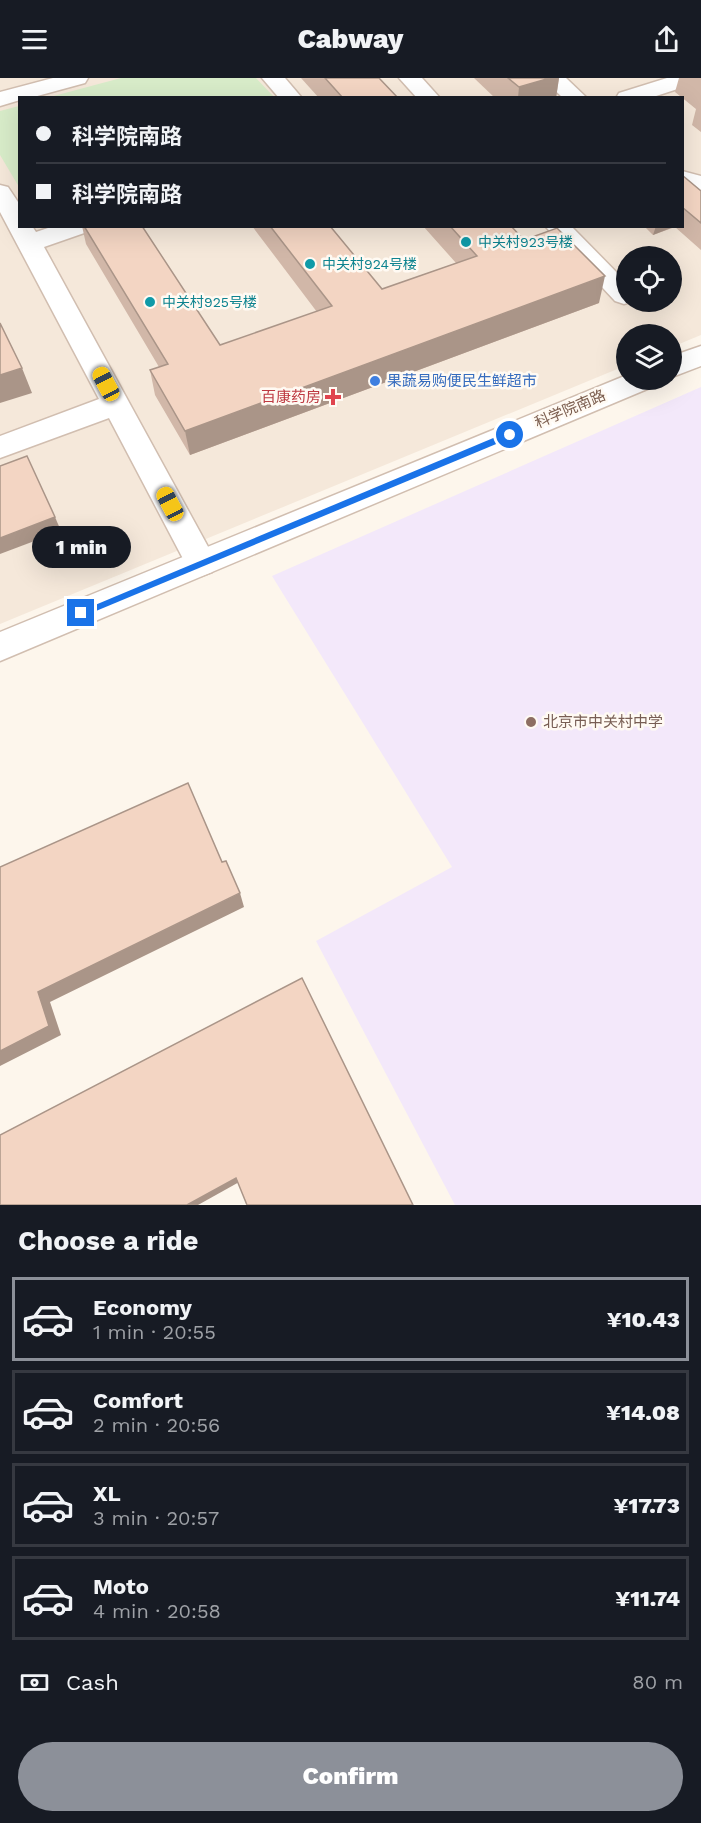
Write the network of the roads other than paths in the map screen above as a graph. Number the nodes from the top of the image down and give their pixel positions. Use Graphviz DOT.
graph roads {
  1 [pos="77,78"];
  2 [pos="273,78"];
  3 [pos="410,78"];
  4 [pos="553,78"];
  5 [pos="688,78"];
  6 [pos="289,96"];
  7 [pos="427,96"];
  8 [pos="574,96"];
  9 [pos="633,96"];
  10 [pos="0,99"];
  11 [pos="684,179"];
  12 [pos="701,183"];
  13 [pos="0,192"];
  14 [pos="18,223"];
  15 [pos="62,228"];
  16 [pos="559,228"];
  17 [pos="23,232"];
  18 [pos="616,288"];
  19 [pos="701,355"];
  20 [pos="682,363"];
  21 [pos="618,390"];
  22 [pos="116,404"];
  23 [pos="0,447"];
  24 [pos="201,563"];
  25 [pos="0,647"];
  1 -- 10 [label="street"];
  2 -- 6 [label="street"];
  3 -- 7 [label="street"];
  4 -- 8 [label="street"];
  5 -- 9 [label="street"];
  11 -- 12 [label="street"];
  13 -- 14 [label="street"];
  15 -- 17 [label="street"];
  16 -- 18 [label="street"];
  17 -- 22 [label="street"];
  19 -- 20 [label="street"];
  21 -- 24 [label="street, 科学院南路"];
  22 -- 23 [label="street"];
  22 -- 24 [label="street"];
  24 -- 25 [label="street, 科学院南路"];
}
